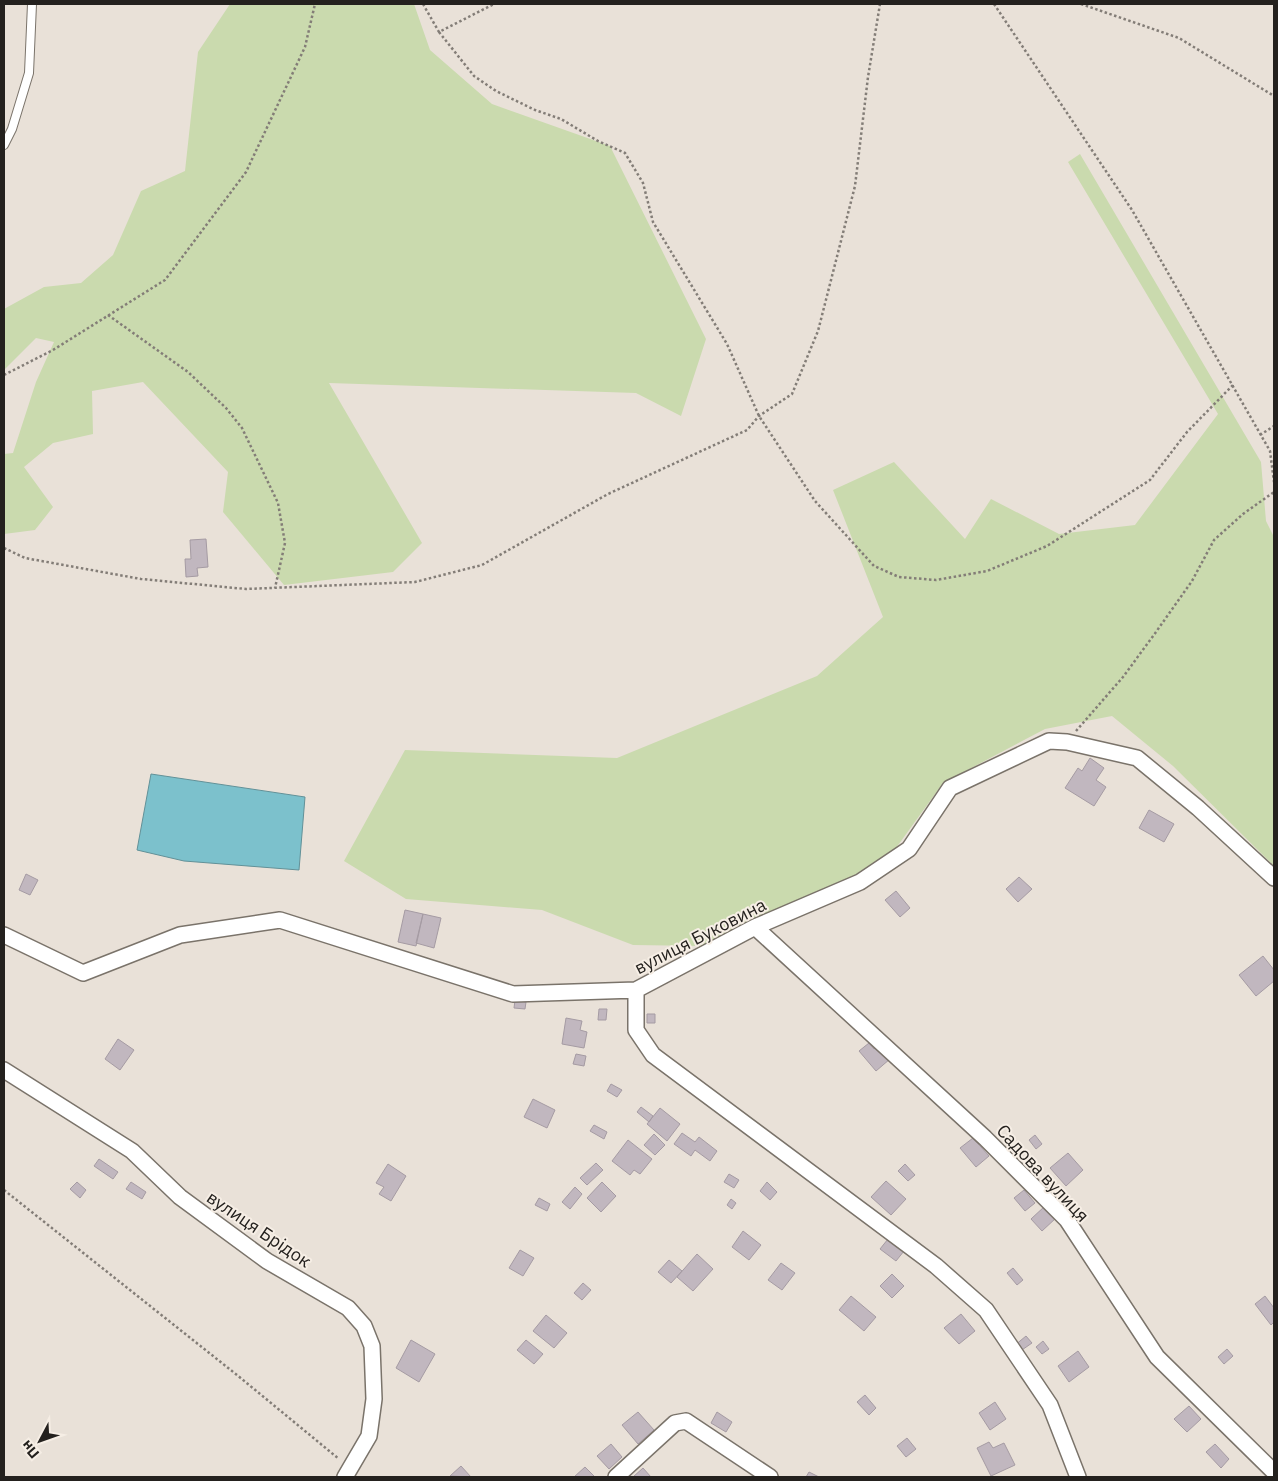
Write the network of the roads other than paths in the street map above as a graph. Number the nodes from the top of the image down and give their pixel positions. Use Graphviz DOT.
graph roads {
  1 [pos="32,4"];
  2 [pos="4,144"];
  3 [pos="1274,878"];
  4 [pos="754,927"];
  5 [pos="4,934"];
  6 [pos="636,990"];
  7 [pos="4,1070"];
  8 [pos="1274,1472"];
  9 [pos="348,1473"];
  10 [pos="764,1475"];
  11 [pos="616,1477"];
  12 [pos="1078,1477"];
  1 -- 2 [label="lane"];
  3 -- 4 [label="street, вулиця Буковина"];
  4 -- 6 [label="street, вулиця Буковина"];
  4 -- 8 [label="street, Садова вулиця"];
  5 -- 6 [label="street, вулиця Буковина"];
  6 -- 12 [label="street"];
  7 -- 9 [label="street, вулиця Брідок"];
  10 -- 11 [label="street"];
}
